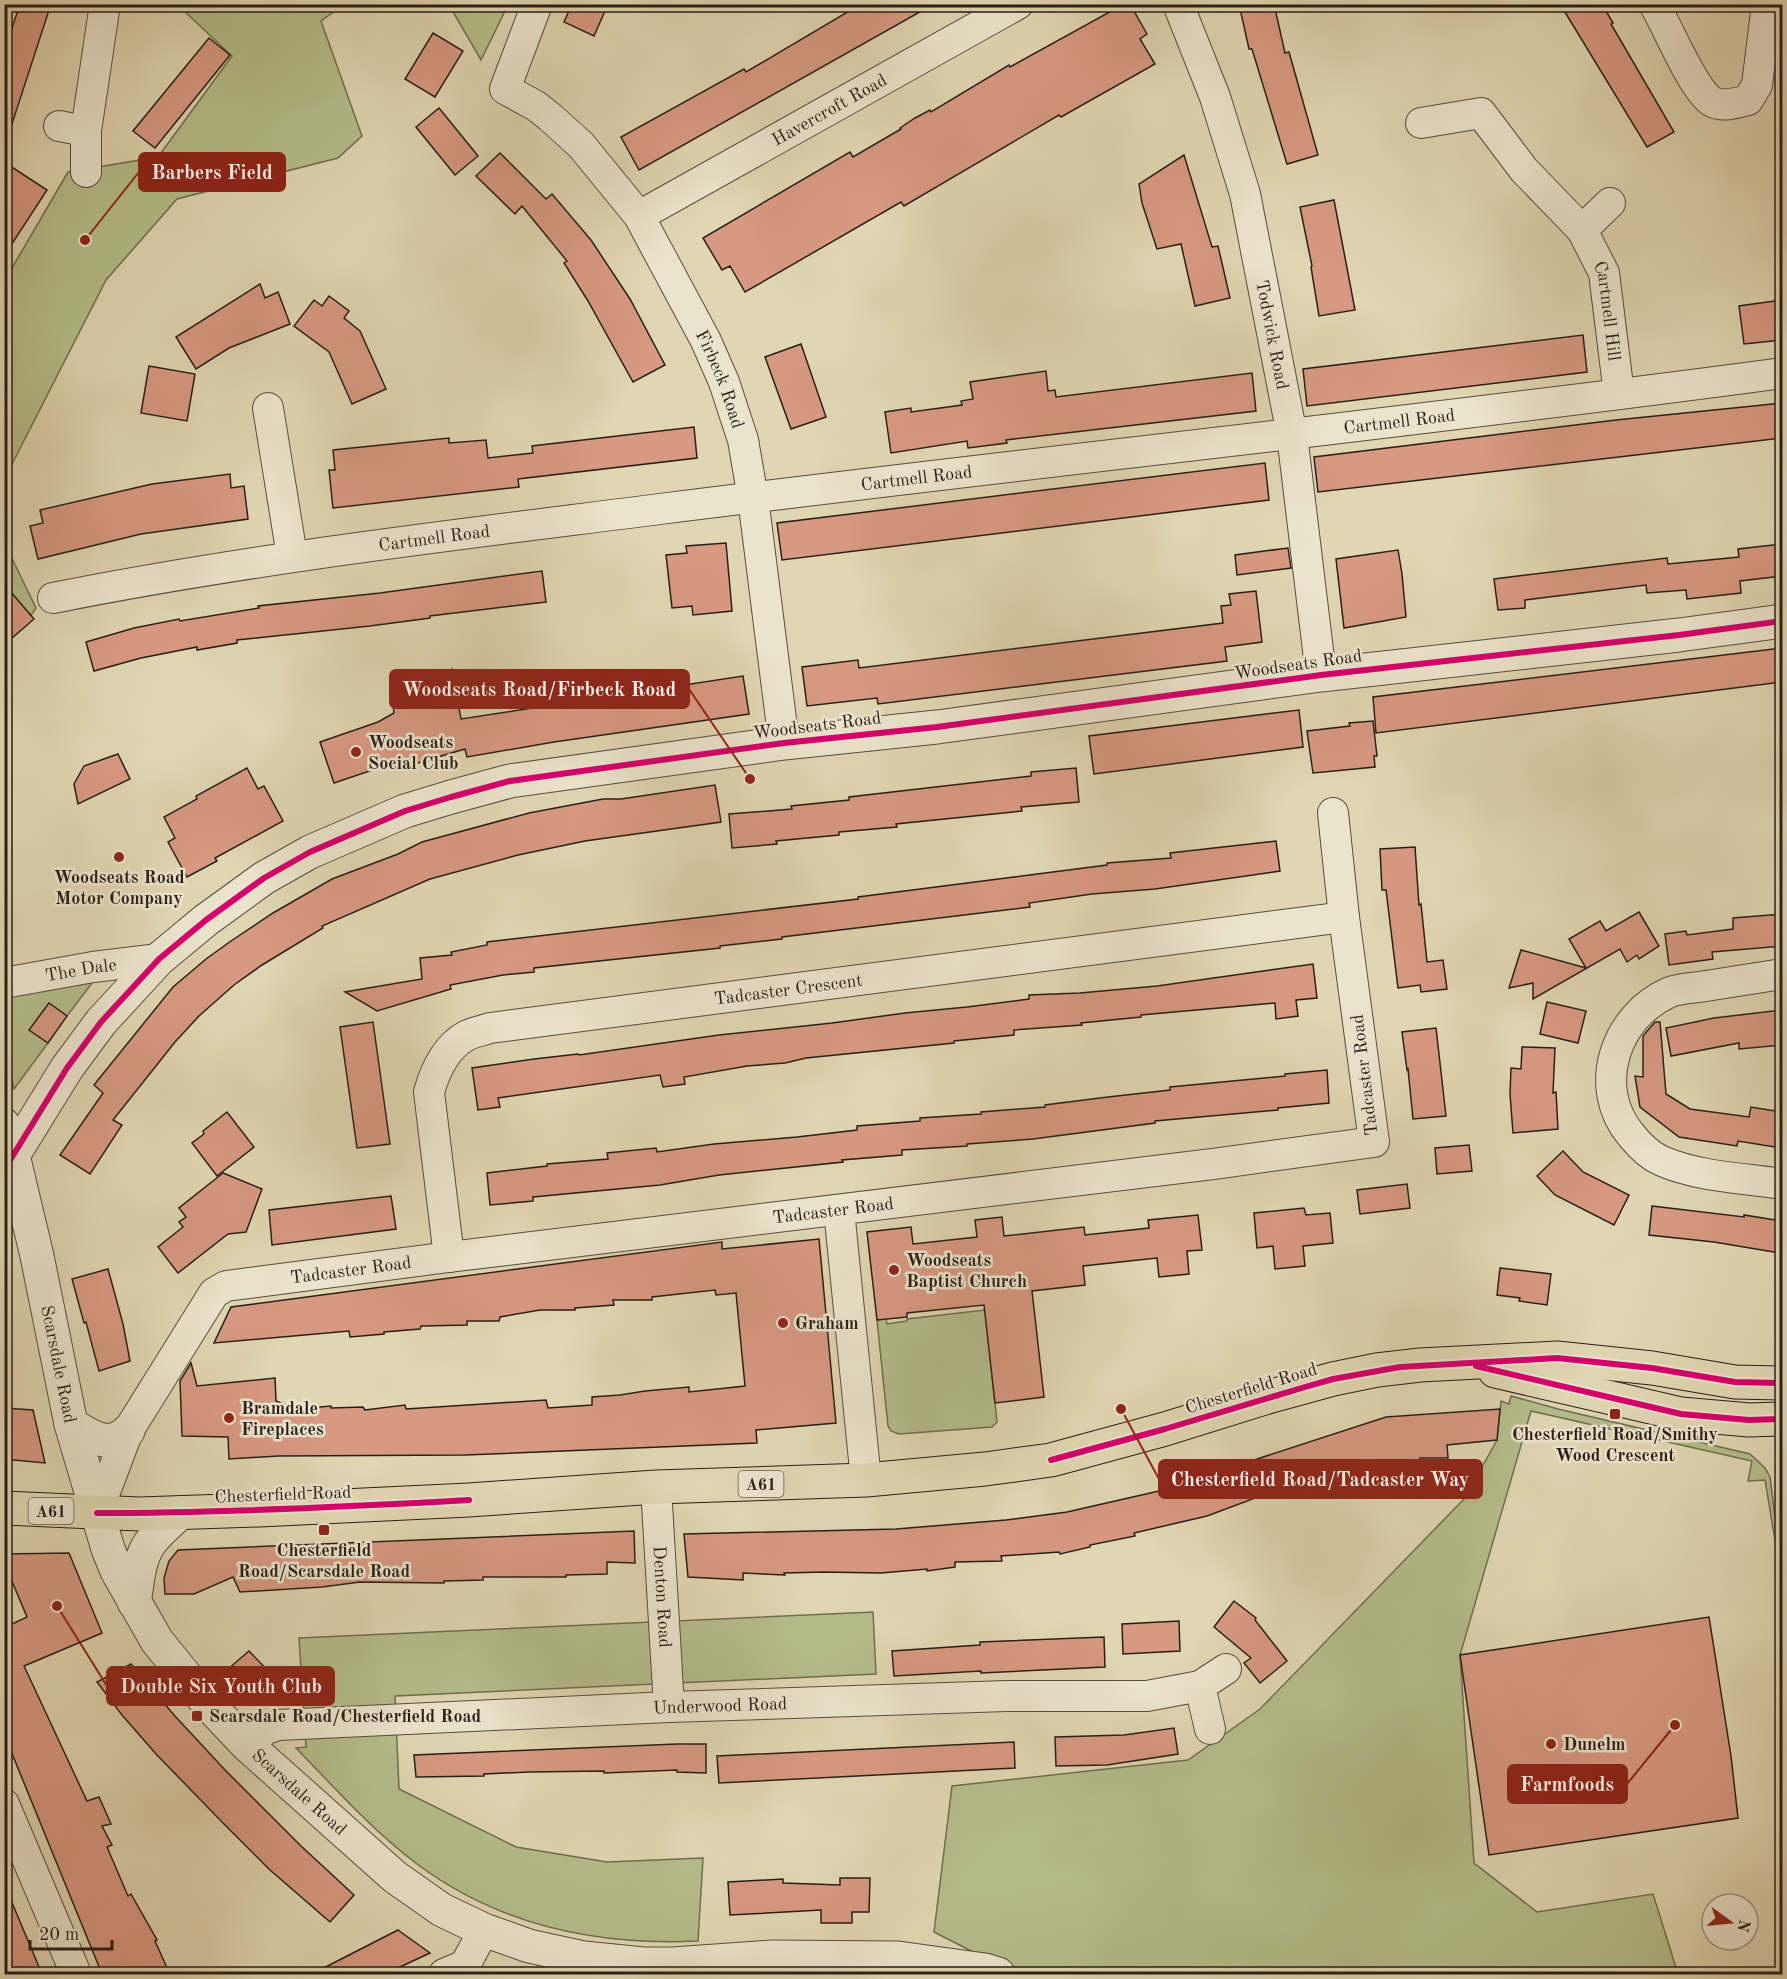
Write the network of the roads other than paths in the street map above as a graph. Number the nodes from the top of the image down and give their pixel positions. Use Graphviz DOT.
graph roads {
  1 [pos="105,4"];
  2 [pos="537,4"];
  3 [pos="1018,4"];
  4 [pos="1178,4"];
  5 [pos="1654,4"];
  6 [pos="1767,4"];
  7 [pos="1421,123"];
  8 [pos="86,172"];
  9 [pos="1610,203"];
  10 [pos="639,216"];
  11 [pos="1582,230"];
  12 [pos="1782,373"];
  13 [pos="1619,394"];
  14 [pos="268,408"];
  15 [pos="1292,435"];
  16 [pos="753,498"];
  17 [pos="292,556"];
  18 [pos="53,598"];
  19 [pos="1782,621"];
  20 [pos="1321,675"];
  21 [pos="784,743"];
  22 [pos="1333,813"];
  23 [pos="1344,917"];
  24 [pos="159,960"];
  25 [pos="1782,974"];
  26 [pos="4,983"];
  27 [pos="4,1123"];
  28 [pos="9,1163"];
  29 [pos="1782,1184"];
  30 [pos="839,1210"];
  31 [pos="449,1257"];
  32 [pos="1462,1363"];
  33 [pos="1782,1383"];
  34 [pos="1782,1419"];
  35 [pos="71,1424"];
  36 [pos="128,1431"];
  37 [pos="866,1480"];
  38 [pos="656,1487"];
  39 [pos="4,1508"];
  40 [pos="97,1513"];
  41 [pos="180,1513"];
  42 [pos="134,1602"];
  43 [pos="1226,1669"];
  44 [pos="1200,1686"];
  45 [pos="669,1707"];
  46 [pos="1210,1729"];
  47 [pos="247,1745"];
  48 [pos="4,1804"];
  49 [pos="484,1930"];
  50 [pos="76,1974"];
  51 [pos="444,1974"];
  52 [pos="998,1974"];
  1 -- 8 [label="street"];
  2 -- 10 [label="street, Firbeck Road"];
  3 -- 10 [label="street, Havercroft Road"];
  4 -- 15 [label="street, Todwick Road"];
  5 -- 6 [label="street"];
  7 -- 11 [label="street, Cartmell Hill"];
  9 -- 11 [label="street"];
  10 -- 16 [label="street, Firbeck Road"];
  11 -- 13 [label="street, Cartmell Hill"];
  12 -- 13 [label="street, Cartmell Road"];
  13 -- 15 [label="street, Cartmell Road"];
  14 -- 17 [label="street"];
  15 -- 16 [label="street, Cartmell Road"];
  15 -- 20 [label="street, Todwick Road"];
  16 -- 17 [label="street, Cartmell Road"];
  16 -- 21 [label="street, Firbeck Road"];
  17 -- 18 [label="street, Cartmell Road"];
  19 -- 20 [label="street, Woodseats Road"];
  20 -- 21 [label="street, Woodseats Road"];
  21 -- 24 [label="street, Woodseats Road"];
  22 -- 23 [label="street, Tadcaster Road"];
  23 -- 30 [label="street, Tadcaster Road"];
  23 -- 31 [label="street, Tadcaster Crescent"];
  24 -- 26 [label="street, The Dale"];
  24 -- 28 [label="street, Woodseats Road"];
  25 -- 29 [label="street"];
  27 -- 28 [label="street, Scarsdale Road"];
  28 -- 35 [label="street, Scarsdale Road"];
  30 -- 31 [label="street, Tadcaster Road"];
  30 -- 37 [label="street"];
  31 -- 36 [label="street, Tadcaster Road"];
  32 -- 33 [label="highway, Chesterfield Road / A61"];
  32 -- 34 [label="highway, Chesterfield Road / A61"];
  32 -- 37 [label="highway, Chesterfield Road / A61"];
  35 -- 36 [label="street"];
  35 -- 40 [label="street, Scarsdale Road"];
  36 -- 40 [label="street, Tadcaster Road"];
  37 -- 38 [label="highway, Chesterfield Road / A61"];
  38 -- 41 [label="highway, Chesterfield Road / A61"];
  38 -- 45 [label="street, Denton Road"];
  39 -- 40 [label="highway, Chesterfield Road / A61"];
  40 -- 41 [label="highway, Chesterfield Road / A61"];
  40 -- 42 [label="street, Scarsdale Road"];
  41 -- 42 [label="street"];
  42 -- 47 [label="street, Scarsdale Road"];
  43 -- 44 [label="street, Underwood Road"];
  44 -- 45 [label="street, Underwood Road"];
  44 -- 46 [label="street"];
  45 -- 47 [label="street, Underwood Road"];
  47 -- 49 [label="street, Scarsdale Road"];
  48 -- 50 [label="street"];
  49 -- 51 [label="street"];
  49 -- 52 [label="street, Scarsdale Road"];
}
